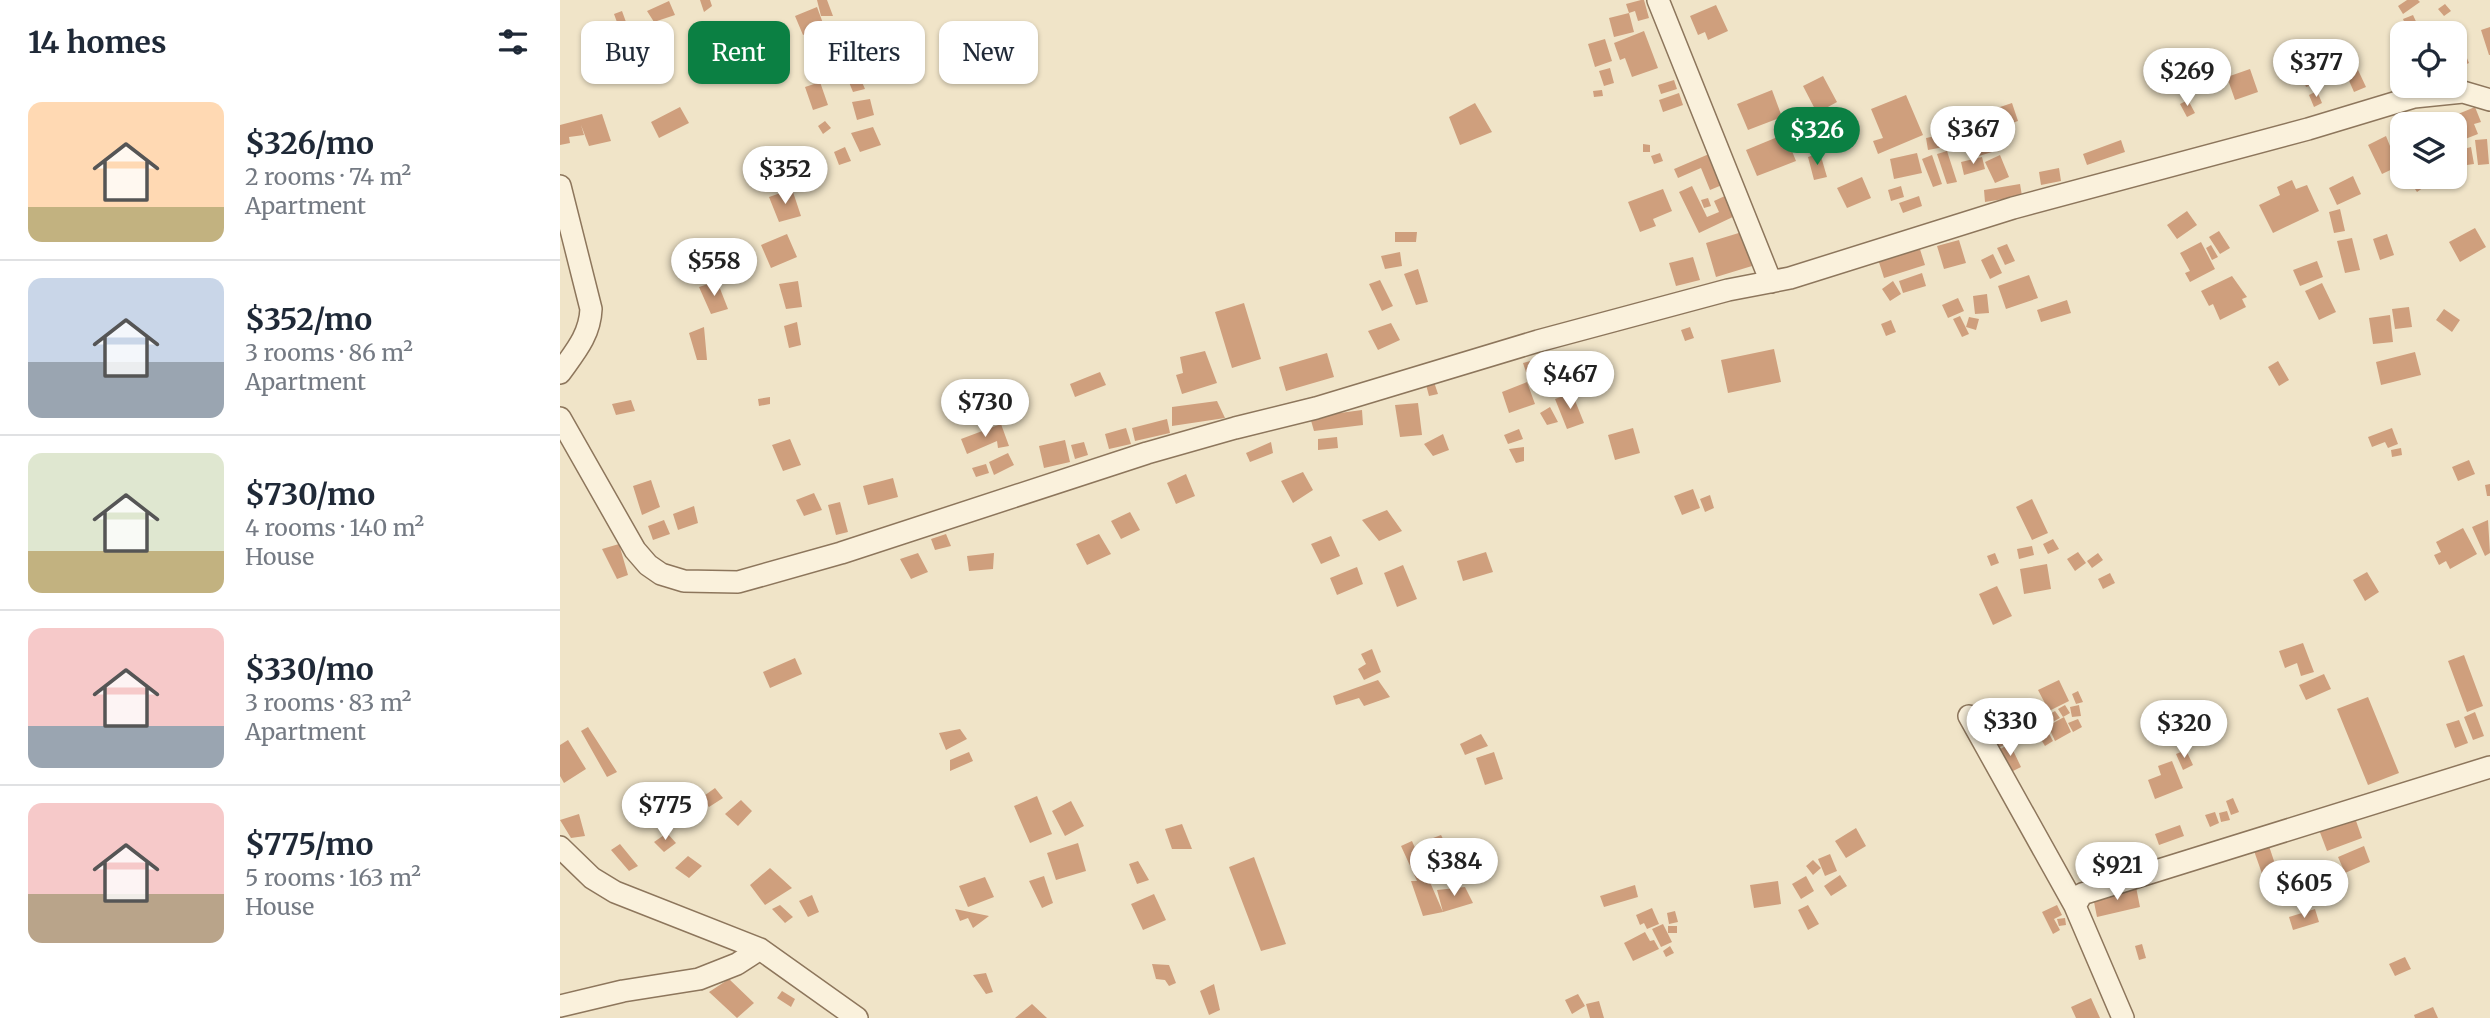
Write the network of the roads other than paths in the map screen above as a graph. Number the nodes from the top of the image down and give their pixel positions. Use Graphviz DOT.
graph roads {
  1 [pos="1657,0"];
  2 [pos="2490,100"];
  3 [pos="560,186"];
  4 [pos="1771,282"];
  5 [pos="560,373"];
  6 [pos="560,418"];
  7 [pos="1969,716"];
  8 [pos="2490,767"];
  9 [pos="560,847"];
  10 [pos="2075,906"];
  11 [pos="760,949"];
  12 [pos="560,1006"];
  13 [pos="857,1018"];
  14 [pos="2123,1018"];
  1 -- 4 [label="street"];
  2 -- 4 [label="street"];
  3 -- 5 [label="street"];
  4 -- 6 [label="street"];
  7 -- 10 [label="street"];
  8 -- 10 [label="street"];
  9 -- 11 [label="street"];
  10 -- 14 [label="street"];
  11 -- 12 [label="street"];
  11 -- 13 [label="street"];
}
